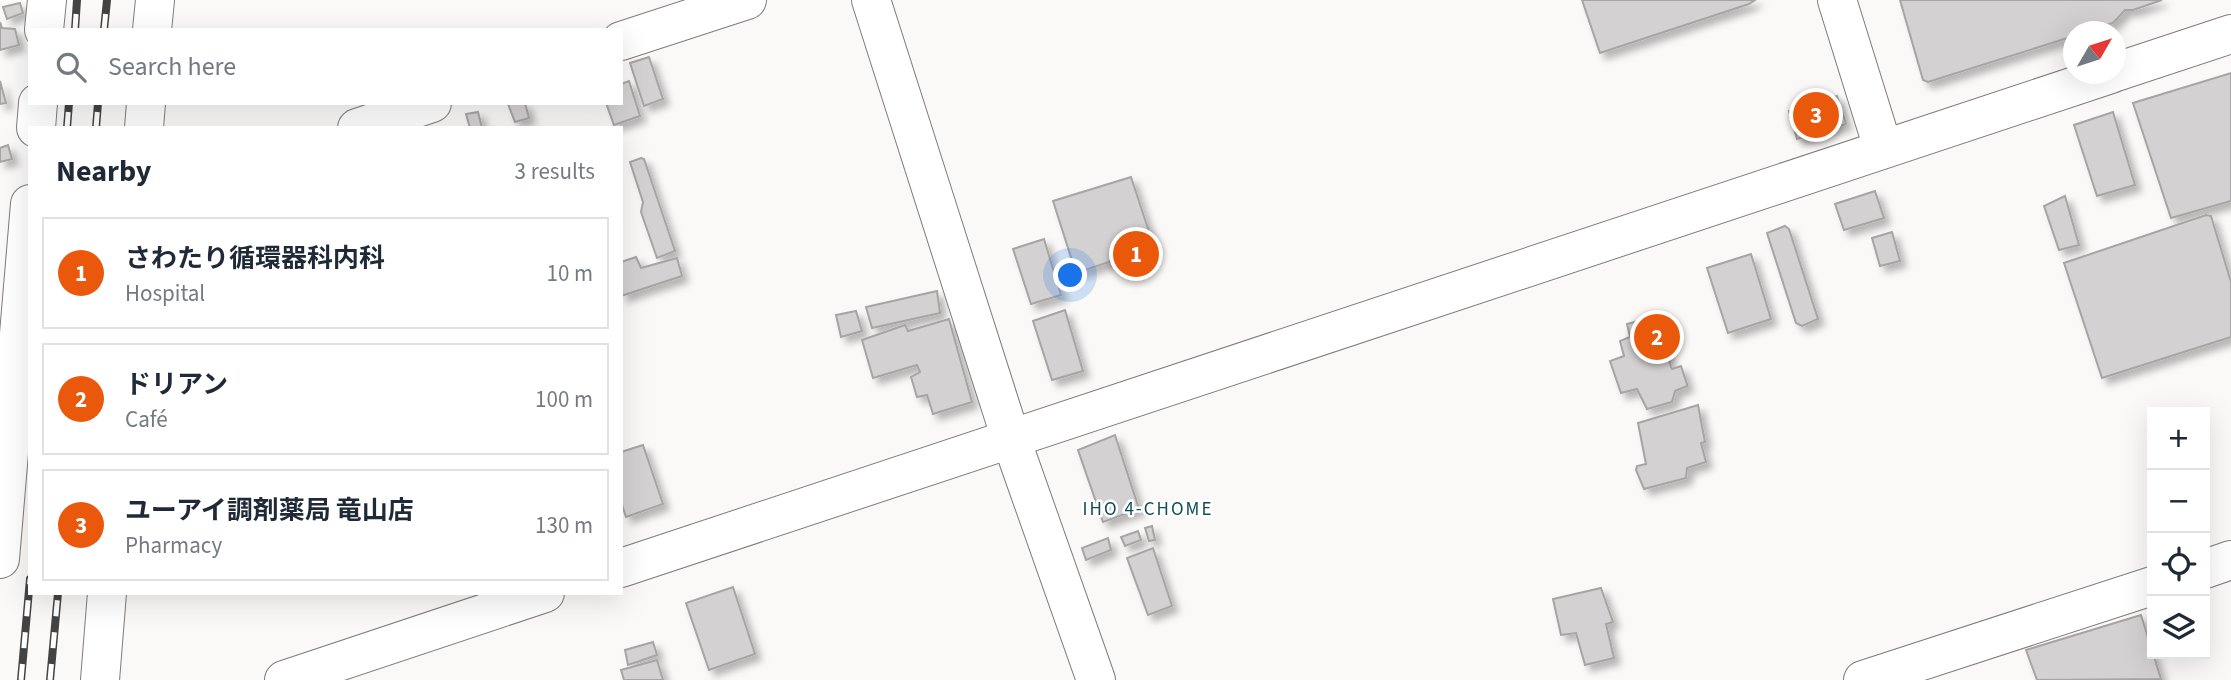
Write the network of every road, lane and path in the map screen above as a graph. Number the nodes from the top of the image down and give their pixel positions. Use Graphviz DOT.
graph roads {
  1 [pos="47,0"];
  2 [pos="155,0"];
  3 [pos="747,0"];
  4 [pos="872,0"];
  5 [pos="1837,0"];
  6 [pos="44,28"];
  7 [pos="152,28"];
  8 [pos="2231,34"];
  9 [pos="623,40"];
  10 [pos="2126,69"];
  11 [pos="2079,84"];
  12 [pos="38,105"];
  13 [pos="146,105"];
  14 [pos="426,105"];
  15 [pos="36,126"];
  16 [pos="144,126"];
  17 [pos="363,126"];
  18 [pos="1883,148"];
  19 [pos="22,231"];
  20 [pos="1011,439"];
  21 [pos="0,559"];
  22 [pos="2231,560"];
  23 [pos="623,567"];
  24 [pos="2210,567"];
  25 [pos="2147,588"];
  26 [pos="107,595"];
  27 [pos="539,595"];
  28 [pos="100,680"];
  29 [pos="284,680"];
  30 [pos="1096,680"];
  31 [pos="1863,680"];
  1 -- 6 [label="street"];
  2 -- 7 [label="street"];
  3 -- 9 [label="street"];
  4 -- 20 [label="street"];
  5 -- 18 [label="street"];
  8 -- 10 [label="street"];
  11 -- 18 [label="street"];
  12 -- 15 [label="street"];
  13 -- 16 [label="street"];
  14 -- 17 [label="street"];
  18 -- 20 [label="street"];
  19 -- 21 [label="street"];
  20 -- 23 [label="street"];
  20 -- 30 [label="street"];
  22 -- 24 [label="street"];
  25 -- 31 [label="street"];
  26 -- 28 [label="street"];
  27 -- 29 [label="street"];
}
